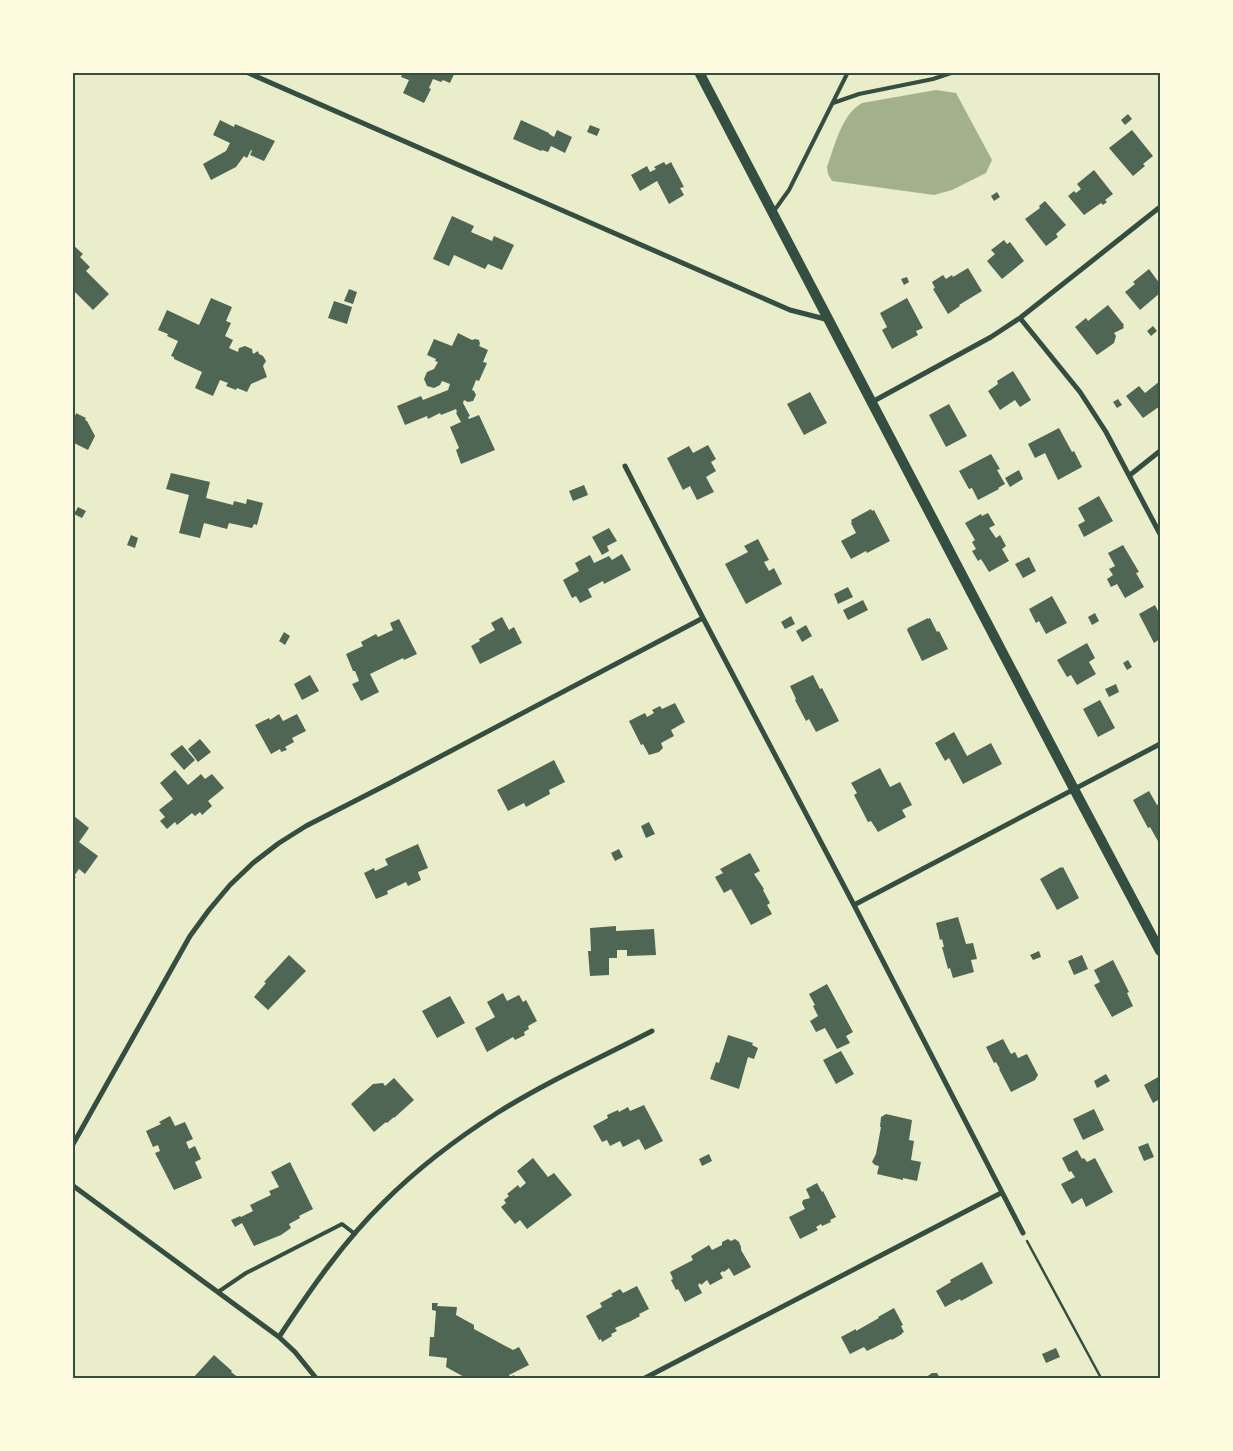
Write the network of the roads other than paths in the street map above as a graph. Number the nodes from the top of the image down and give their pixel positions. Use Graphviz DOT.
graph roads {
  1 [pos="246,72"];
  2 [pos="699,72"];
  3 [pos="848,72"];
  4 [pos="954,72"];
  5 [pos="833,104"];
  6 [pos="1160,207"];
  7 [pos="773,213"];
  8 [pos="1020,318"];
  9 [pos="829,320"];
  10 [pos="872,402"];
  11 [pos="1160,451"];
  12 [pos="626,466"];
  13 [pos="1130,474"];
  14 [pos="1160,534"];
  15 [pos="703,618"];
  16 [pos="1160,744"];
  17 [pos="1074,789"];
  18 [pos="854,905"];
  19 [pos="1160,951"];
  20 [pos="652,1031"];
  21 [pos="72,1146"];
  22 [pos="72,1186"];
  23 [pos="1001,1192"];
  24 [pos="1023,1233"];
  25 [pos="355,1234"];
  26 [pos="218,1292"];
  27 [pos="279,1337"];
  28 [pos="316,1378"];
  29 [pos="645,1378"];
  1 -- 9 [label="street"];
  2 -- 7 [label="main road"];
  3 -- 5 [label="lane"];
  4 -- 5 [label="lane"];
  5 -- 7 [label="lane"];
  6 -- 8 [label="street"];
  7 -- 9 [label="main road"];
  8 -- 10 [label="street"];
  8 -- 13 [label="street"];
  9 -- 10 [label="main road"];
  10 -- 17 [label="main road"];
  11 -- 13 [label="street"];
  12 -- 15 [label="street"];
  13 -- 14 [label="street"];
  15 -- 18 [label="street"];
  15 -- 21 [label="street"];
  16 -- 17 [label="street"];
  17 -- 18 [label="street"];
  17 -- 19 [label="main road"];
  18 -- 23 [label="street"];
  20 -- 25 [label="street"];
  22 -- 26 [label="street"];
  23 -- 24 [label="street"];
  23 -- 29 [label="street"];
  25 -- 26 [label="lane"];
  25 -- 27 [label="street"];
  26 -- 27 [label="street"];
  27 -- 28 [label="street"];
}
